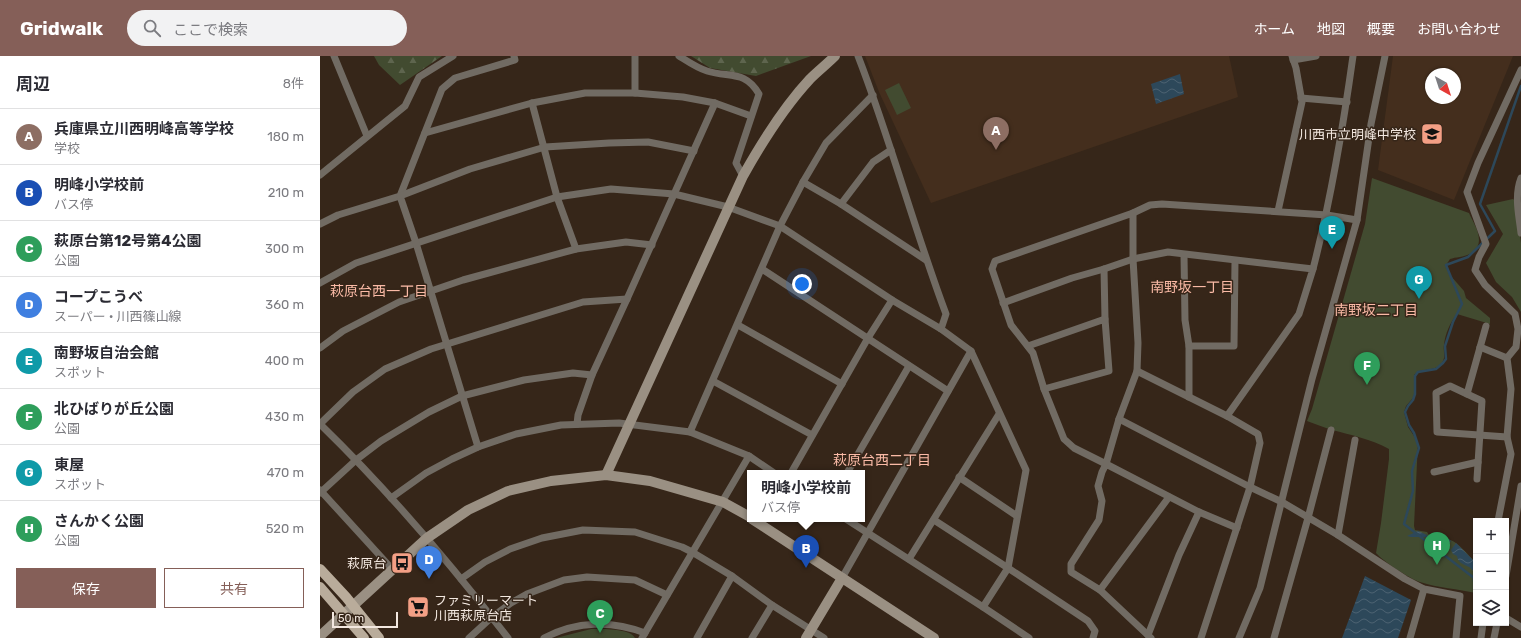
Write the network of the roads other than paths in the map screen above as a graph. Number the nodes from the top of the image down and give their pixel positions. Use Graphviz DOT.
graph roads {
  1 [pos="334,56"];
  2 [pos="453,56"];
  3 [pos="514,56"];
  4 [pos="635,56"];
  5 [pos="678,56"];
  6 [pos="835,56"];
  7 [pos="858,56"];
  8 [pos="1316,56"];
  9 [pos="1353,56"];
  10 [pos="1385,56"];
  11 [pos="1293,58"];
  12 [pos="1521,70"];
  13 [pos="635,93"];
  14 [pos="873,95"];
  15 [pos="1302,98"];
  16 [pos="1347,102"];
  17 [pos="532,103"];
  18 [pos="715,103"];
  19 [pos="751,116"];
  20 [pos="425,133"];
  21 [pos="367,136"];
  22 [pos="545,148"];
  23 [pos="891,150"];
  24 [pos="694,151"];
  25 [pos="320,174"];
  26 [pos="743,176"];
  27 [pos="1521,178"];
  28 [pos="803,182"];
  29 [pos="674,194"];
  30 [pos="400,196"];
  31 [pos="557,197"];
  32 [pos="1519,199"];
  33 [pos="841,204"];
  34 [pos="728,207"];
  35 [pos="1278,211"];
  36 [pos="1133,213"];
  37 [pos="1327,215"];
  38 [pos="1356,220"];
  39 [pos="320,224"];
  40 [pos="780,226"];
  41 [pos="1521,233"];
  42 [pos="416,243"];
  43 [pos="652,245"];
  44 [pos="576,249"];
  45 [pos="1184,255"];
  46 [pos="1133,259"];
  47 [pos="926,260"];
  48 [pos="1235,261"];
  49 [pos="762,269"];
  50 [pos="1313,269"];
  51 [pos="1104,270"];
  52 [pos="320,283"];
  53 [pos="430,291"];
  54 [pos="627,299"];
  55 [pos="892,300"];
  56 [pos="1003,303"];
  57 [pos="1105,320"];
  58 [pos="738,325"];
  59 [pos="1486,326"];
  60 [pos="941,328"];
  61 [pos="868,338"];
  62 [pos="446,344"];
  63 [pos="1028,346"];
  64 [pos="1189,346"];
  65 [pos="1480,347"];
  66 [pos="320,348"];
  67 [pos="971,351"];
  68 [pos="1506,358"];
  69 [pos="909,366"];
  70 [pos="1137,371"];
  71 [pos="592,375"];
  72 [pos="713,380"];
  73 [pos="842,384"];
  74 [pos="1044,389"];
  75 [pos="948,391"];
  76 [pos="1467,394"];
  77 [pos="462,396"];
  78 [pos="1189,397"];
  79 [pos="999,414"];
  80 [pos="1226,416"];
  81 [pos="1119,419"];
  82 [pos="320,424"];
  83 [pos="577,424"];
  84 [pos="630,424"];
  85 [pos="1331,430"];
  86 [pos="690,432"];
  87 [pos="812,435"];
  88 [pos="1479,435"];
  89 [pos="1507,437"];
  90 [pos="1356,440"];
  91 [pos="478,447"];
  92 [pos="749,456"];
  93 [pos="356,460"];
  94 [pos="1478,462"];
  95 [pos="1106,464"];
  96 [pos="770,470"];
  97 [pos="793,470"];
  98 [pos="849,470"];
  99 [pos="1434,472"];
  100 [pos="606,475"];
  101 [pos="959,477"];
  102 [pos="1477,479"];
  103 [pos="1521,486"];
  104 [pos="1250,487"];
  105 [pos="321,491"];
  106 [pos="1169,497"];
  107 [pos="391,498"];
  108 [pos="723,502"];
  109 [pos="1282,502"];
  110 [pos="1520,506"];
  111 [pos="1199,512"];
  112 [pos="747,516"];
  113 [pos="1017,516"];
  114 [pos="1308,518"];
  115 [pos="1499,518"];
  116 [pos="934,520"];
  117 [pos="757,522"];
  118 [pos="850,522"];
  119 [pos="1236,528"];
  120 [pos="868,534"];
  121 [pos="1338,535"];
  122 [pos="427,538"];
  123 [pos="692,552"];
  124 [pos="909,558"];
  125 [pos="1509,561"];
  126 [pos="1008,568"];
  127 [pos="320,569"];
  128 [pos="393,570"];
  129 [pos="732,576"];
  130 [pos="842,578"];
  131 [pos="461,579"];
  132 [pos="320,587"];
  133 [pos="1424,589"];
  134 [pos="1100,590"];
  135 [pos="667,595"];
  136 [pos="772,605"];
  137 [pos="353,606"];
  138 [pos="983,607"];
  139 [pos="344,614"];
  140 [pos="492,617"];
  141 [pos="1509,620"];
  142 [pos="1483,626"];
  143 [pos="1496,626"];
  144 [pos="1521,627"];
  145 [pos="808,634"];
  146 [pos="320,636"];
  147 [pos="644,636"];
  148 [pos="1149,636"];
  149 [pos="364,638"];
  150 [pos="379,638"];
  151 [pos="469,638"];
  152 [pos="508,638"];
  153 [pos="544,638"];
  154 [pos="697,638"];
  155 [pos="752,638"];
  156 [pos="824,638"];
  157 [pos="934,638"];
  158 [pos="1029,638"];
  159 [pos="1093,638"];
  160 [pos="1201,638"];
  161 [pos="1239,638"];
  162 [pos="1274,638"];
  163 [pos="1410,638"];
  164 [pos="1456,638"];
  165 [pos="1481,638"];
  166 [pos="1494,638"];
  1 -- 21 [label="street"];
  2 -- 21 [label="street"];
  3 -- 20 [label="street"];
  4 -- 13 [label="street"];
  5 -- 19 [label="street"];
  6 -- 26 [label="street"];
  7 -- 14 [label="street"];
  8 -- 11 [label="street"];
  9 -- 16 [label="street"];
  10 -- 38 [label="street"];
  11 -- 15 [label="street"];
  12 -- 68 [label="street"];
  13 -- 17 [label="street"];
  13 -- 18 [label="street"];
  14 -- 23 [label="street"];
  14 -- 28 [label="street"];
  15 -- 16 [label="street"];
  15 -- 35 [label="street"];
  16 -- 37 [label="street"];
  17 -- 20 [label="street"];
  17 -- 22 [label="street"];
  18 -- 19 [label="street"];
  18 -- 24 [label="street"];
  19 -- 26 [label="street"];
  20 -- 30 [label="street"];
  21 -- 25 [label="street"];
  22 -- 24 [label="street"];
  22 -- 30 [label="street"];
  22 -- 31 [label="street"];
  23 -- 33 [label="street"];
  23 -- 47 [label="street"];
  24 -- 29 [label="street"];
  26 -- 34 [label="street"];
  27 -- 32 [label="street"];
  28 -- 33 [label="street"];
  28 -- 40 [label="street"];
  29 -- 31 [label="street"];
  29 -- 34 [label="street"];
  29 -- 43 [label="street"];
  30 -- 39 [label="street"];
  30 -- 42 [label="street"];
  31 -- 42 [label="street"];
  31 -- 44 [label="street"];
  32 -- 41 [label="street"];
  33 -- 47 [label="street"];
  34 -- 40 [label="street"];
  34 -- 84 [label="street"];
  35 -- 36 [label="street"];
  35 -- 37 [label="street"];
  36 -- 46 [label="street"];
  36 -- 56 [label="street"];
  37 -- 38 [label="street"];
  37 -- 50 [label="street"];
  38 -- 109 [label="street"];
  40 -- 49 [label="street"];
  40 -- 55 [label="street"];
  42 -- 52 [label="street"];
  42 -- 53 [label="street"];
  43 -- 44 [label="street"];
  43 -- 54 [label="street"];
  44 -- 53 [label="street"];
  45 -- 46 [label="street"];
  45 -- 48 [label="street"];
  45 -- 64 [label="street"];
  46 -- 51 [label="street"];
  46 -- 70 [label="street"];
  47 -- 60 [label="street"];
  48 -- 50 [label="street"];
  48 -- 64 [label="street"];
  49 -- 58 [label="street"];
  49 -- 61 [label="street"];
  50 -- 80 [label="street"];
  51 -- 56 [label="street"];
  51 -- 57 [label="street"];
  53 -- 62 [label="street"];
  53 -- 66 [label="street"];
  54 -- 62 [label="street"];
  54 -- 71 [label="street"];
  55 -- 60 [label="street"];
  55 -- 61 [label="street"];
  56 -- 63 [label="street"];
  57 -- 63 [label="street"];
  57 -- 74 [label="street"];
  58 -- 72 [label="street"];
  58 -- 73 [label="street"];
  59 -- 65 [label="street"];
  60 -- 67 [label="street"];
  61 -- 69 [label="street"];
  61 -- 73 [label="street"];
  62 -- 77 [label="street"];
  62 -- 82 [label="street"];
  63 -- 74 [label="street"];
  64 -- 78 [label="street"];
  65 -- 68 [label="street"];
  65 -- 76 [label="street"];
  67 -- 75 [label="street"];
  67 -- 79 [label="street"];
  68 -- 89 [label="street"];
  69 -- 75 [label="street"];
  69 -- 98 [label="street"];
  70 -- 78 [label="street"];
  70 -- 81 [label="street"];
  71 -- 77 [label="street"];
  71 -- 83 [label="street"];
  72 -- 86 [label="street"];
  72 -- 87 [label="street"];
  73 -- 87 [label="street"];
  74 -- 95 [label="street"];
  75 -- 120 [label="street"];
  76 -- 88 [label="street"];
  76 -- 88 [label="street"];
  77 -- 91 [label="street"];
  77 -- 93 [label="street"];
  78 -- 80 [label="street"];
  79 -- 101 [label="street"];
  79 -- 113 [label="street"];
  80 -- 104 [label="street"];
  81 -- 95 [label="street"];
  81 -- 104 [label="street"];
  82 -- 93 [label="street"];
  83 -- 84 [label="street"];
  83 -- 91 [label="street"];
  84 -- 86 [label="street"];
  84 -- 100 [label="street"];
  85 -- 114 [label="street"];
  86 -- 92 [label="street"];
  87 -- 97 [label="street"];
  88 -- 89 [label="street"];
  88 -- 94 [label="street"];
  89 -- 115 [label="street"];
  90 -- 121 [label="street"];
  91 -- 107 [label="street"];
  92 -- 96 [label="street"];
  92 -- 108 [label="street"];
  93 -- 105 [label="street"];
  93 -- 107 [label="street"];
  94 -- 99 [label="street"];
  94 -- 102 [label="street"];
  95 -- 106 [label="street"];
  95 -- 134 [label="street"];
  100 -- 108 [label="street"];
  100 -- 122 [label="street"];
  101 -- 113 [label="street"];
  101 -- 116 [label="street"];
  103 -- 110 [label="street"];
  104 -- 109 [label="street"];
  104 -- 119 [label="street"];
  105 -- 128 [label="street"];
  106 -- 111 [label="street"];
  106 -- 134 [label="street"];
  107 -- 122 [label="street"];
  108 -- 112 [label="street"];
  108 -- 123 [label="street"];
  109 -- 114 [label="street"];
  109 -- 161 [label="street"];
  110 -- 125 [label="street"];
  111 -- 119 [label="street"];
  111 -- 148 [label="street"];
  113 -- 126 [label="street"];
  114 -- 121 [label="street"];
  114 -- 162 [label="street"];
  116 -- 124 [label="street"];
  116 -- 126 [label="street"];
  117 -- 130 [label="street"];
  118 -- 120 [label="street"];
  119 -- 160 [label="street"];
  120 -- 124 [label="street"];
  120 -- 130 [label="street"];
  121 -- 133 [label="street"];
  122 -- 128 [label="street"];
  122 -- 131 [label="street"];
  123 -- 129 [label="street"];
  123 -- 131 [label="street"];
  123 -- 135 [label="street"];
  124 -- 138 [label="street"];
  126 -- 138 [label="street"];
  126 -- 159 [label="street"];
  127 -- 137 [label="main road"];
  128 -- 137 [label="street"];
  129 -- 136 [label="street"];
  129 -- 154 [label="street"];
  130 -- 145 [label="street"];
  130 -- 157 [label="street"];
  131 -- 140 [label="street"];
  132 -- 139 [label="main road"];
  133 -- 163 [label="street"];
  133 -- 164 [label="street"];
  134 -- 148 [label="street"];
  135 -- 140 [label="street"];
  135 -- 147 [label="street"];
  136 -- 145 [label="street"];
  136 -- 155 [label="street"];
  137 -- 139 [label="street"];
  137 -- 150 [label="main road"];
  138 -- 158 [label="street"];
  139 -- 146 [label="street"];
  139 -- 149 [label="main road"];
  140 -- 151 [label="street"];
  140 -- 152 [label="street"];
  141 -- 144 [label="street"];
  142 -- 165 [label="street"];
  143 -- 166 [label="street"];
  145 -- 156 [label="street"];
  147 -- 153 [label="street"];
}
